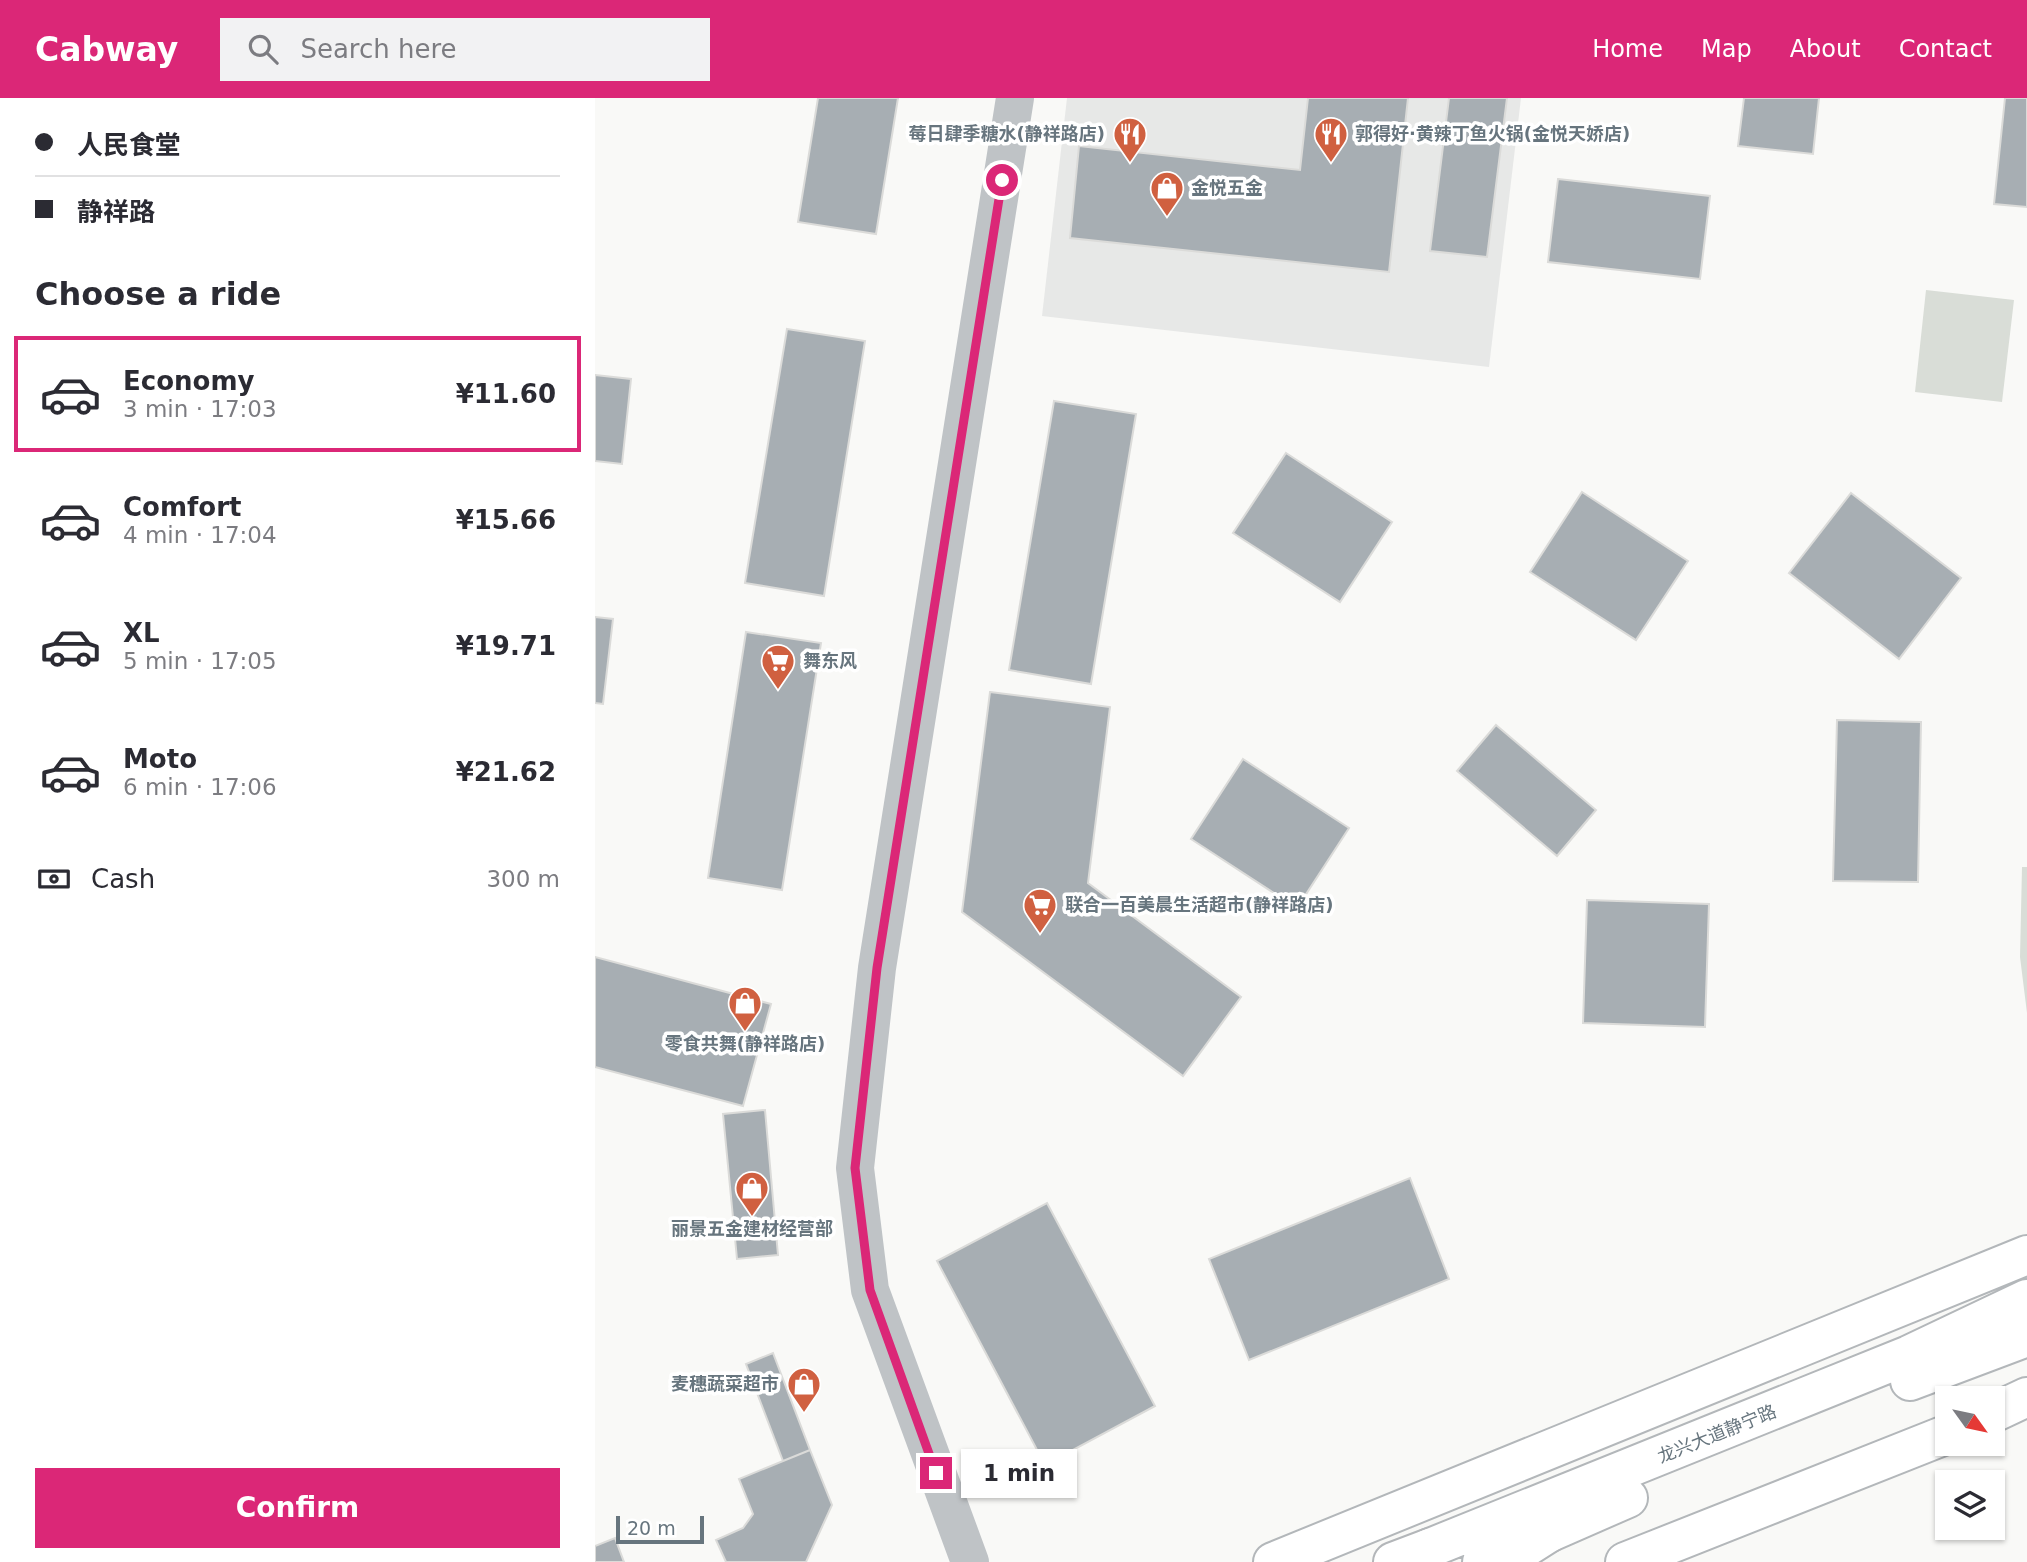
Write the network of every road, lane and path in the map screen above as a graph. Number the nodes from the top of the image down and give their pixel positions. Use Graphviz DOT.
graph roads {
  1 [pos="1015,98"];
  2 [pos="2027,1255"];
  3 [pos="2027,1299"];
  4 [pos="2027,1336"];
  5 [pos="2027,1397"];
  6 [pos="2005,1407"];
  7 [pos="1935,1439"];
  8 [pos="1550,1532"];
  9 [pos="1417,1555"];
  10 [pos="970,1562"];
  11 [pos="1273,1562"];
  12 [pos="1394,1562"];
  13 [pos="1482,1562"];
  14 [pos="1503,1562"];
  15 [pos="1625,1562"];
  1 -- 10 [label="street"];
  2 -- 11 [label="main road"];
  3 -- 9 [label="main road, 龙兴大道静宁路"];
  4 -- 8 [label="main road, 龙兴大道静宁路"];
  5 -- 6 [label="main road"];
  7 -- 15 [label="main road"];
  8 -- 13 [label="main road, 龙兴大道静宁路"];
  8 -- 14 [label="main road"];
  9 -- 12 [label="main road, 龙兴大道静宁路"];
}
